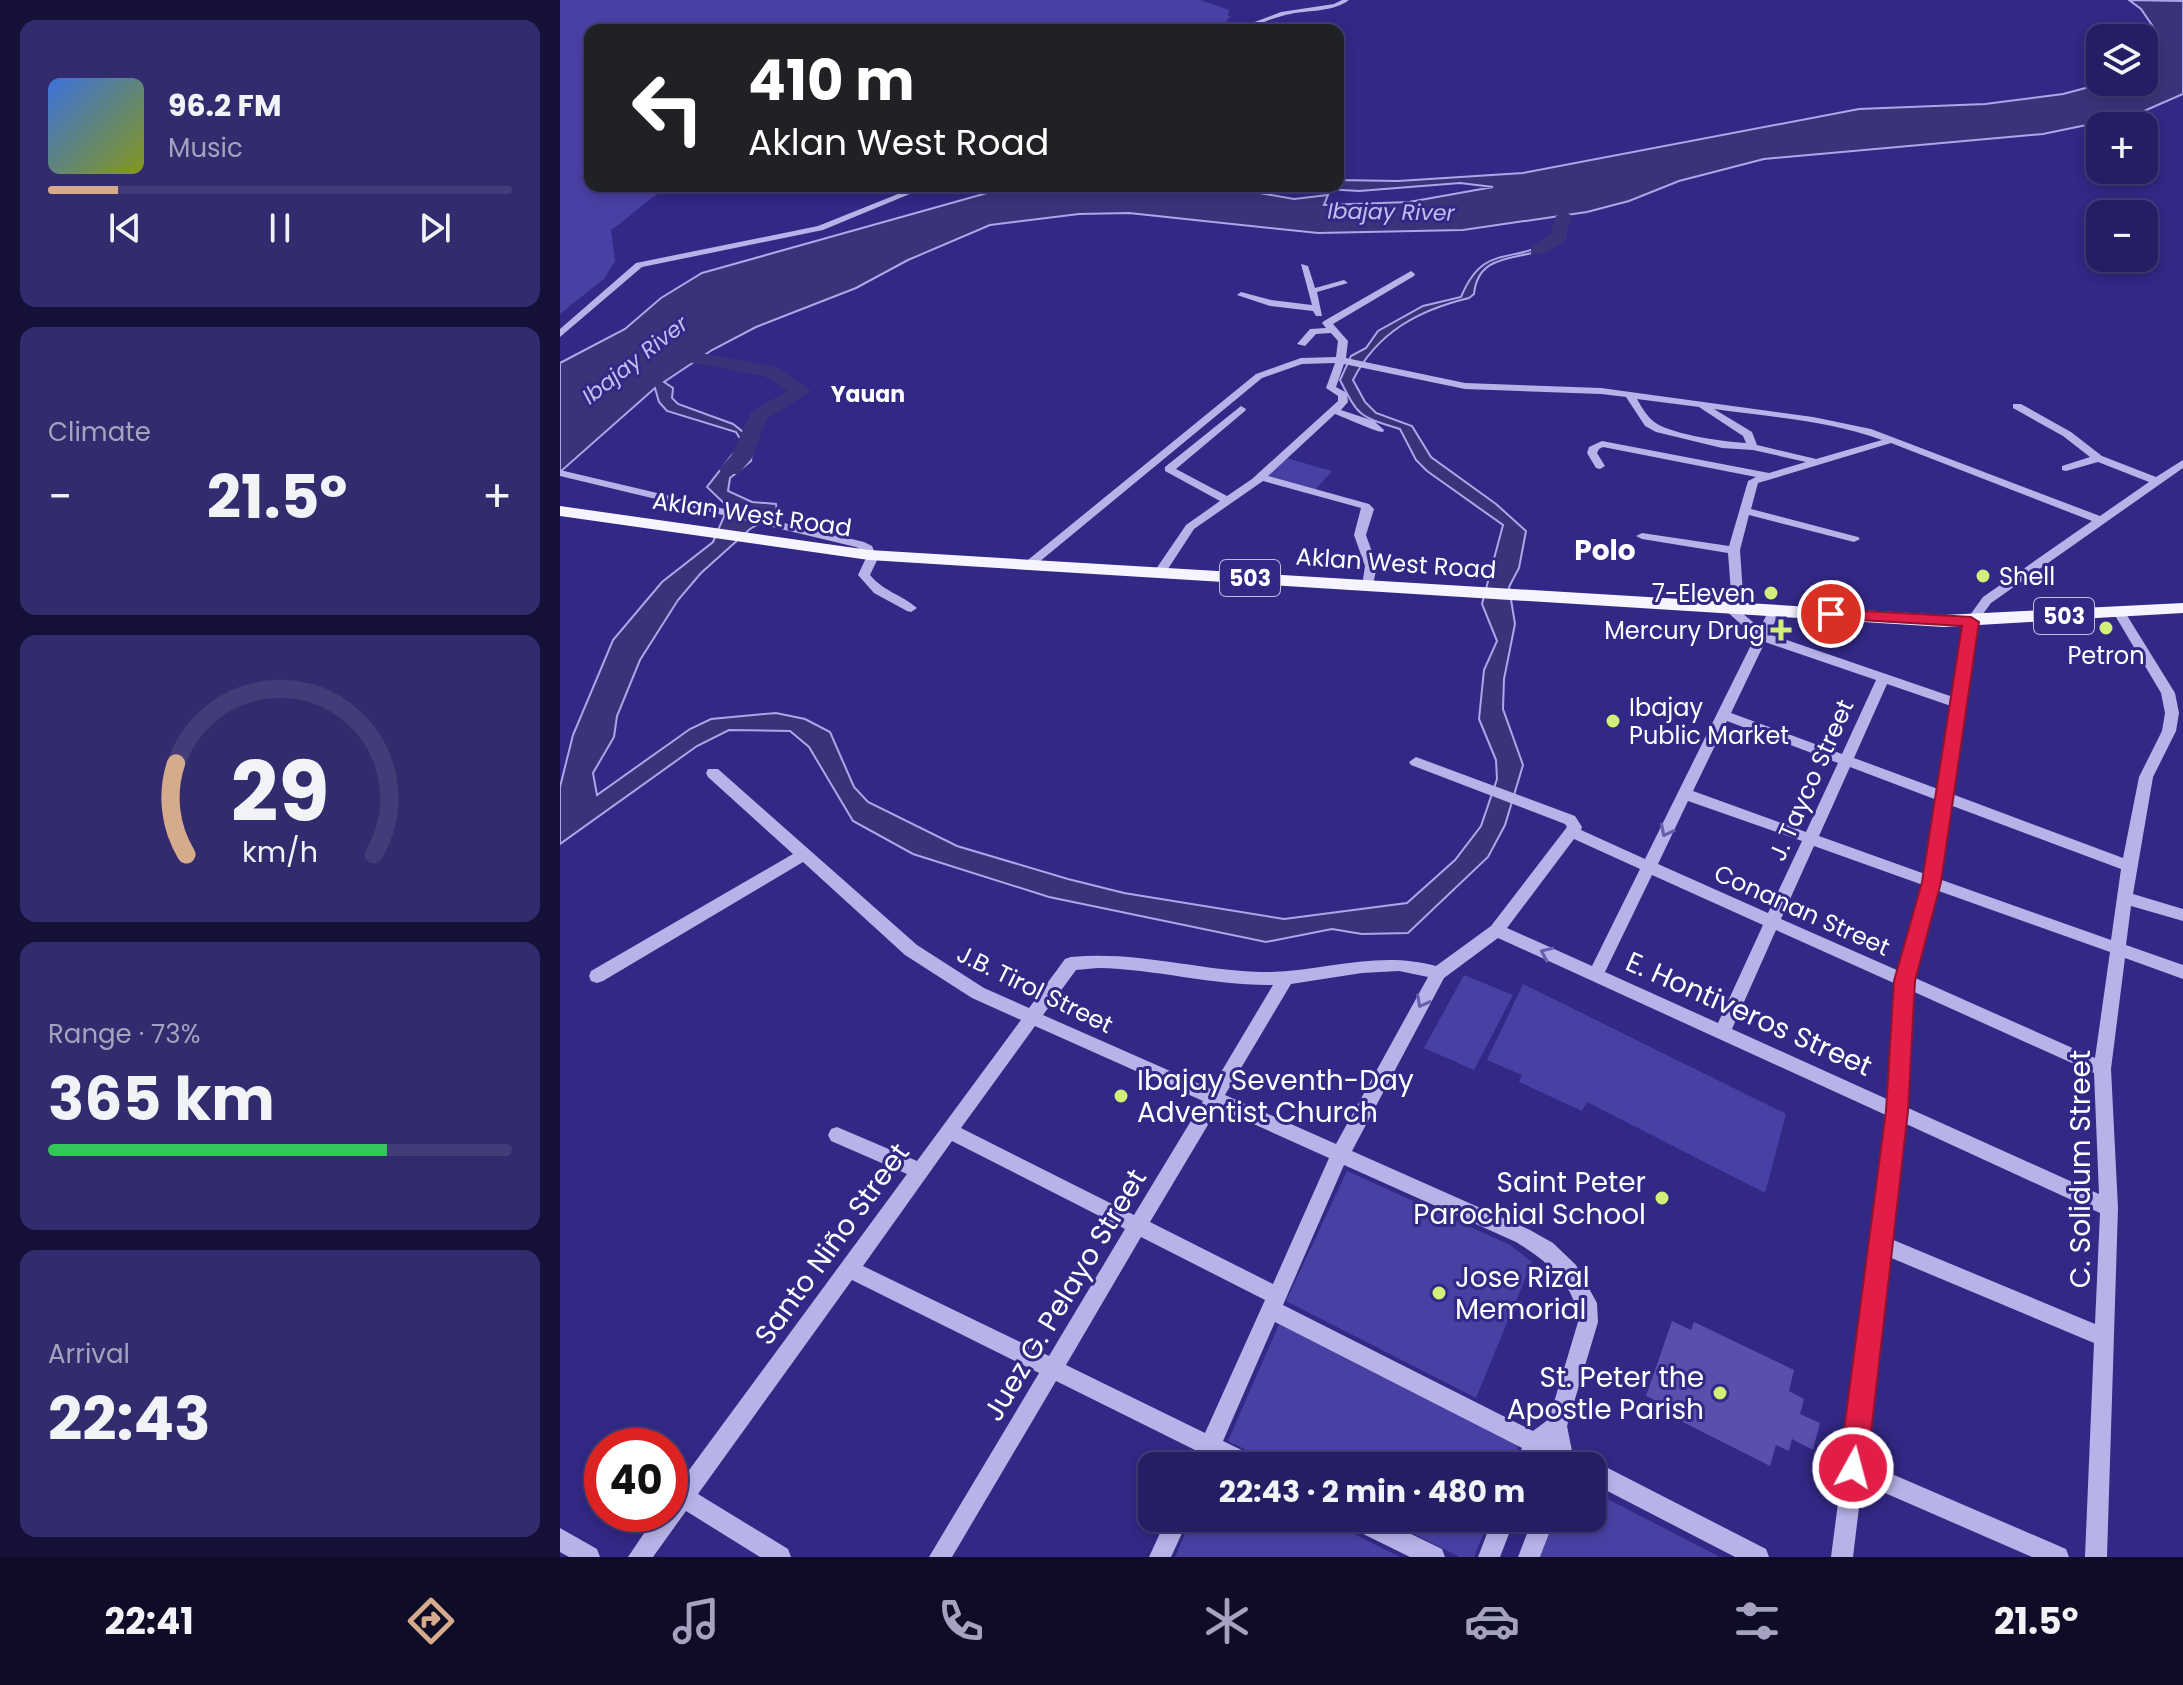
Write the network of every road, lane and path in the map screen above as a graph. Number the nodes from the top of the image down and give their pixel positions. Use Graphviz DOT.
graph roads {
  1 [pos="1346,0"];
  2 [pos="1253,24"];
  3 [pos="911,192"];
  4 [pos="1304,266"];
  5 [pos="1411,274"];
  6 [pos="1344,283"];
  7 [pos="1312,291"];
  8 [pos="1241,295"];
  9 [pos="1315,308"];
  10 [pos="1331,326"];
  11 [pos="560,334"];
  12 [pos="1302,344"];
  13 [pos="1340,360"];
  14 [pos="1629,395"];
  15 [pos="1696,405"];
  16 [pos="2017,406"];
  17 [pos="1241,409"];
  18 [pos="1335,411"];
  19 [pos="1379,430"];
  20 [pos="1892,440"];
  21 [pos="1753,447"];
  22 [pos="2098,458"];
  23 [pos="1815,461"];
  24 [pos="2183,463"];
  25 [pos="1600,466"];
  26 [pos="2066,468"];
  27 [pos="560,473"];
  28 [pos="1765,475"];
  29 [pos="1261,477"];
  30 [pos="2156,481"];
  31 [pos="1226,500"];
  32 [pos="560,511"];
  33 [pos="1746,511"];
  34 [pos="2100,520"];
  35 [pos="1642,536"];
  36 [pos="1854,539"];
  37 [pos="1734,550"];
  38 [pos="871,555"];
  39 [pos="1029,564"];
  40 [pos="1160,572"];
  41 [pos="1368,586"];
  42 [pos="911,608"];
  43 [pos="1734,608"];
  44 [pos="2183,608"];
  45 [pos="1774,611"];
  46 [pos="2119,612"];
  47 [pos="1971,622"];
  48 [pos="1762,636"];
  49 [pos="1883,679"];
  50 [pos="1958,704"];
  51 [pos="1724,715"];
  52 [pos="1846,761"];
  53 [pos="1416,762"];
  54 [pos="713,773"];
  55 [pos="1685,794"];
  56 [pos="1944,797"];
  57 [pos="1571,832"];
  58 [pos="1810,839"];
  59 [pos="803,855"];
  60 [pos="2129,866"];
  61 [pos="1648,868"];
  62 [pos="1931,882"];
  63 [pos="2126,898"];
  64 [pos="2183,915"];
  65 [pos="1772,923"];
  66 [pos="1497,930"];
  67 [pos="2119,949"];
  68 [pos="2183,972"];
  69 [pos="1438,973"];
  70 [pos="1596,975"];
  71 [pos="597,976"];
  72 [pos="1286,978"];
  73 [pos="1904,981"];
  74 [pos="1032,1018"];
  75 [pos="1722,1032"];
  76 [pos="2102,1069"];
  77 [pos="1215,1098"];
  78 [pos="1897,1111"];
  79 [pos="949,1131"];
  80 [pos="837,1135"];
  81 [pos="1340,1155"];
  82 [pos="920,1171"];
  83 [pos="2109,1208"];
  84 [pos="1138,1226"];
  85 [pos="1881,1244"];
  86 [pos="849,1269"];
  87 [pos="1274,1302"];
  88 [pos="2105,1338"];
  89 [pos="1053,1369"];
  90 [pos="1557,1426"];
  91 [pos="1534,1443"];
  92 [pos="1198,1452"];
  93 [pos="1207,1452"];
  94 [pos="1530,1452"];
  95 [pos="1549,1452"];
  96 [pos="1566,1452"];
  97 [pos="1853,1468"];
  98 [pos="1606,1479"];
  99 [pos="688,1490"];
  100 [pos="688,1500"];
  101 [pos="657,1532"];
  102 [pos="1172,1532"];
  103 [pos="1383,1532"];
  104 [pos="1499,1532"];
  105 [pos="1539,1532"];
  106 [pos="560,1539"];
  107 [pos="589,1557"];
  108 [pos="639,1557"];
  109 [pos="780,1557"];
  110 [pos="940,1557"];
  111 [pos="1160,1557"];
  112 [pos="1434,1557"];
  113 [pos="1489,1557"];
  114 [pos="1529,1557"];
  115 [pos="1758,1557"];
  116 [pos="1842,1557"];
  117 [pos="2058,1557"];
  118 [pos="2096,1557"];
  1 -- 2 [label="street"];
  3 -- 11 [label="street"];
  4 -- 7 [label="street"];
  5 -- 10 [label="street"];
  6 -- 7 [label="street"];
  7 -- 9 [label="street"];
  8 -- 9 [label="street"];
  9 -- 10 [label="street"];
  10 -- 12 [label="street"];
  10 -- 13 [label="street"];
  13 -- 14 [label="street"];
  13 -- 18 [label="street"];
  13 -- 39 [label="street"];
  14 -- 15 [label="street"];
  14 -- 21 [label="street"];
  15 -- 20 [label="street"];
  15 -- 21 [label="street"];
  16 -- 22 [label="street"];
  17 -- 31 [label="street"];
  18 -- 19 [label="street"];
  18 -- 29 [label="street"];
  20 -- 23 [label="street"];
  20 -- 34 [label="street"];
  21 -- 23 [label="street"];
  22 -- 26 [label="street"];
  22 -- 30 [label="street"];
  23 -- 28 [label="street"];
  24 -- 30 [label="street"];
  25 -- 28 [label="street"];
  27 -- 38 [label="street"];
  28 -- 33 [label="street"];
  29 -- 31 [label="street"];
  29 -- 41 [label="street"];
  30 -- 34 [label="street"];
  31 -- 40 [label="street"];
  32 -- 38 [label="main road, Aklan West Road / 503"];
  33 -- 36 [label="street"];
  33 -- 37 [label="street"];
  34 -- 47 [label="street"];
  35 -- 37 [label="street"];
  37 -- 43 [label="street"];
  38 -- 39 [label="main road, Aklan West Road / 503"];
  38 -- 42 [label="street"];
  39 -- 40 [label="main road, Aklan West Road / 503"];
  40 -- 41 [label="main road, Aklan West Road / 503"];
  41 -- 43 [label="main road, Aklan West Road / 503"];
  43 -- 45 [label="main road, Aklan West Road / 503"];
  43 -- 48 [label="street"];
  44 -- 46 [label="main road, Aklan West Road / 503"];
  45 -- 47 [label="main road, Aklan West Road / 503"];
  45 -- 48 [label="street"];
  46 -- 47 [label="main road, Aklan West Road / 503"];
  46 -- 60 [label="street, C. Solidum Street"];
  47 -- 50 [label="street"];
  48 -- 49 [label="street"];
  48 -- 51 [label="street"];
  49 -- 50 [label="street"];
  49 -- 52 [label="street, J. Tayco Street"];
  50 -- 56 [label="street"];
  51 -- 52 [label="street"];
  51 -- 55 [label="street"];
  52 -- 56 [label="street"];
  52 -- 58 [label="street, J. Tayco Street"];
  53 -- 57 [label="street, Conanan Street"];
  54 -- 59 [label="street, J.B. Tirol Street"];
  55 -- 58 [label="street"];
  55 -- 61 [label="street, one-way"];
  56 -- 60 [label="street"];
  56 -- 62 [label="street"];
  57 -- 61 [label="street, Conanan Street"];
  57 -- 66 [label="street"];
  58 -- 62 [label="street"];
  58 -- 65 [label="street, J. Tayco Street"];
  59 -- 71 [label="street"];
  59 -- 74 [label="street, J.B. Tirol Street"];
  60 -- 63 [label="street, C. Solidum Street"];
  61 -- 65 [label="street, Conanan Street"];
  61 -- 70 [label="street"];
  62 -- 67 [label="street"];
  62 -- 73 [label="street"];
  63 -- 64 [label="street"];
  63 -- 67 [label="street, C. Solidum Street"];
  65 -- 73 [label="street, Conanan Street"];
  65 -- 75 [label="street, J. Tayco Street"];
  66 -- 69 [label="street"];
  70 -- 66 [label="street, E. Hontiveros Street, one-way"];
  67 -- 68 [label="street"];
  67 -- 76 [label="street, C. Solidum Street"];
  69 -- 72 [label="street"];
  69 -- 81 [label="street, one-way"];
  70 -- 75 [label="street, E. Hontiveros Street"];
  72 -- 74 [label="street, Santo Niño Street"];
  72 -- 77 [label="street, Juez G. Pelayo Street"];
  73 -- 76 [label="street, Conanan Street"];
  73 -- 78 [label="street"];
  74 -- 77 [label="street, J.B. Tirol Street"];
  74 -- 79 [label="street, Santo Niño Street"];
  75 -- 78 [label="street, E. Hontiveros Street"];
  76 -- 83 [label="street, C. Solidum Street"];
  77 -- 81 [label="street, J.B. Tirol Street"];
  77 -- 84 [label="street, Juez G. Pelayo Street"];
  78 -- 83 [label="street, E. Hontiveros Street"];
  78 -- 85 [label="street"];
  79 -- 82 [label="street, Santo Niño Street"];
  79 -- 84 [label="street"];
  80 -- 82 [label="street"];
  81 -- 87 [label="street"];
  81 -- 90 [label="street, J.B. Tirol Street"];
  82 -- 86 [label="street, Santo Niño Street"];
  83 -- 88 [label="street, C. Solidum Street"];
  84 -- 87 [label="street"];
  84 -- 89 [label="street, Juez G. Pelayo Street"];
  85 -- 88 [label="street"];
  85 -- 97 [label="street"];
  86 -- 89 [label="street"];
  86 -- 99 [label="street, Santo Niño Street"];
  87 -- 91 [label="street"];
  87 -- 93 [label="street"];
  88 -- 118 [label="street, C. Solidum Street"];
  89 -- 92 [label="street"];
  89 -- 110 [label="street, Juez G. Pelayo Street"];
  90 -- 91 [label="street"];
  90 -- 96 [label="street"];
  91 -- 94 [label="street"];
  91 -- 95 [label="street"];
  97 -- 116 [label="street"];
  97 -- 117 [label="street"];
  98 -- 115 [label="street"];
  100 -- 109 [label="street"];
  101 -- 108 [label="street, Santo Niño Street"];
  102 -- 111 [label="street"];
  103 -- 112 [label="street"];
  104 -- 113 [label="street"];
  105 -- 114 [label="street"];
  106 -- 107 [label="street"];
}
